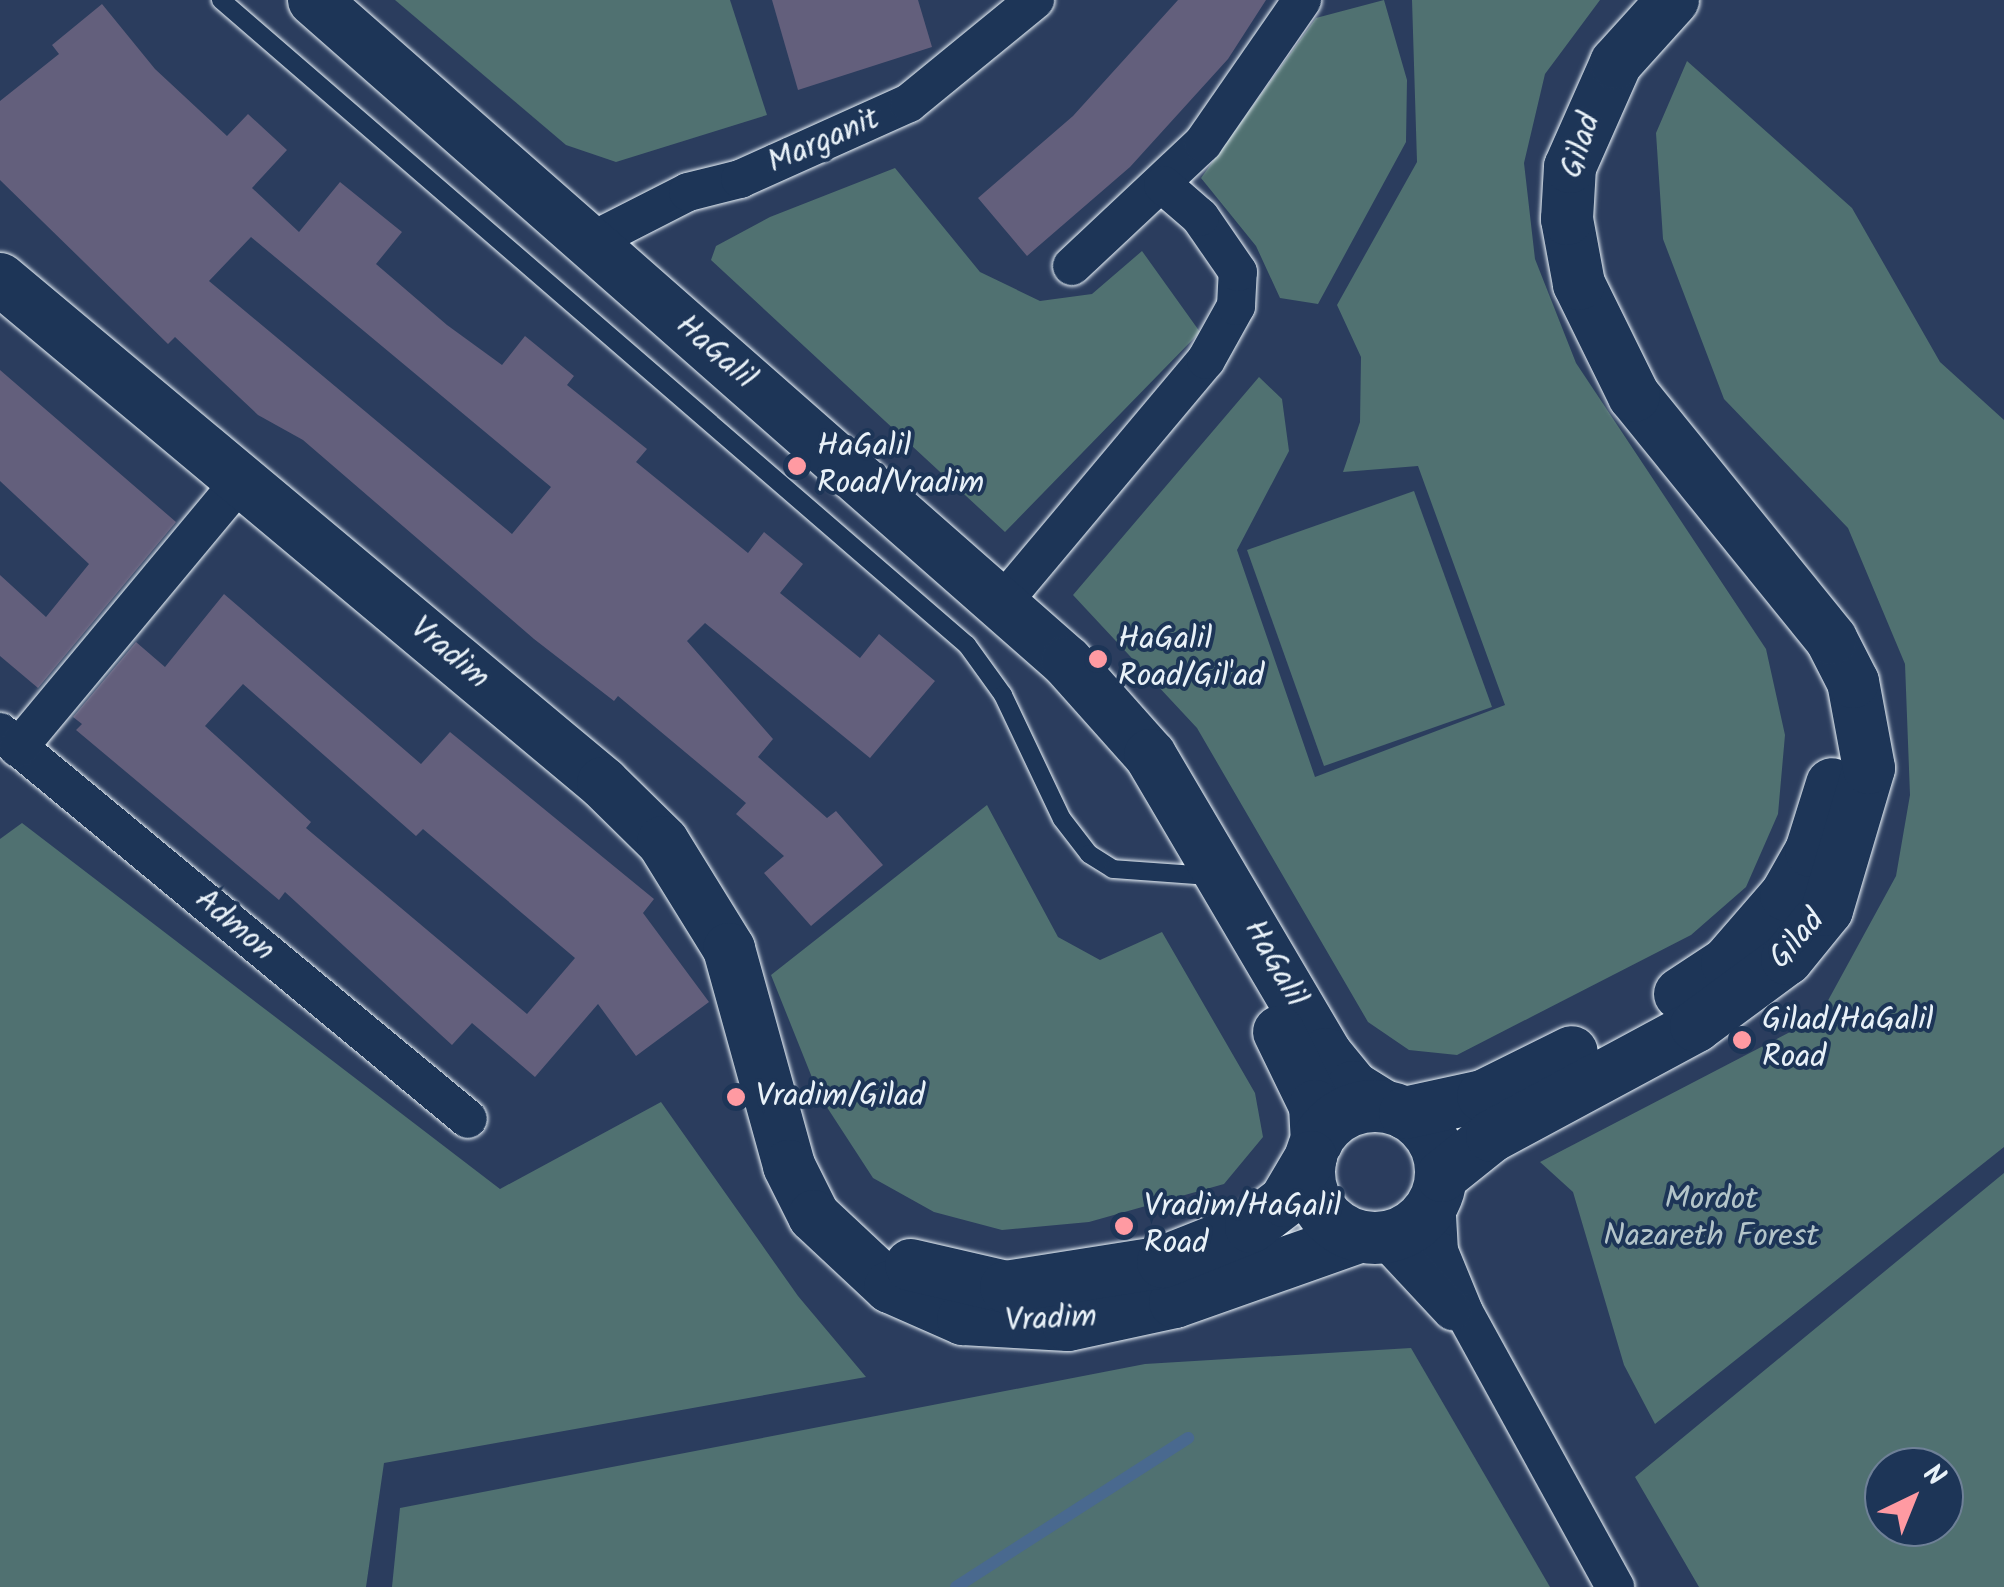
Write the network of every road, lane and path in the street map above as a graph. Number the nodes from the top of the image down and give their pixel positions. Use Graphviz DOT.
graph roads {
  1 [pos="221,0"];
  2 [pos="314,0"];
  3 [pos="1035,0"];
  4 [pos="1302,0"];
  5 [pos="1673,0"];
  6 [pos="1163,186"];
  7 [pos="588,243"];
  8 [pos="1072,266"];
  9 [pos="0,279"];
  10 [pos="240,480"];
  11 [pos="1766,558"];
  12 [pos="1002,603"];
  13 [pos="1111,710"];
  14 [pos="9,740"];
  15 [pos="1197,875"];
  16 [pos="1394,1110"];
  17 [pos="778,1114"];
  18 [pos="468,1119"];
  19 [pos="1314,1149"];
  20 [pos="1439,1187"];
  21 [pos="1371,1237"];
  22 [pos="1490,1360"];
  23 [pos="1615,1587"];
  1 -- 15 [label="lane"];
  2 -- 7 [label="street, HaGalil"];
  3 -- 7 [label="street, Marganit"];
  4 -- 6 [label="street"];
  5 -- 11 [label="street, Gilad"];
  6 -- 8 [label="street"];
  6 -- 12 [label="street"];
  7 -- 12 [label="street, HaGalil"];
  9 -- 10 [label="street, Vradim"];
  10 -- 14 [label="street"];
  10 -- 17 [label="street, Vradim"];
  11 -- 16 [label="street, Gilad"];
  11 -- 20 [label="street, Gilad"];
  12 -- 13 [label="street, HaGalil"];
  13 -- 15 [label="street, HaGalil"];
  13 -- 16 [label="street, HaGalil"];
  14 -- 18 [label="street, Admon"];
  15 -- 19 [label="street, HaGalil"];
  16 -- 19 [label="street"];
  16 -- 20 [label="street"];
  17 -- 19 [label="street, Vradim"];
  17 -- 21 [label="street, Vradim"];
  19 -- 21 [label="street"];
  20 -- 21 [label="street"];
  20 -- 22 [label="street"];
  21 -- 22 [label="street"];
  22 -- 23 [label="street"];
}
